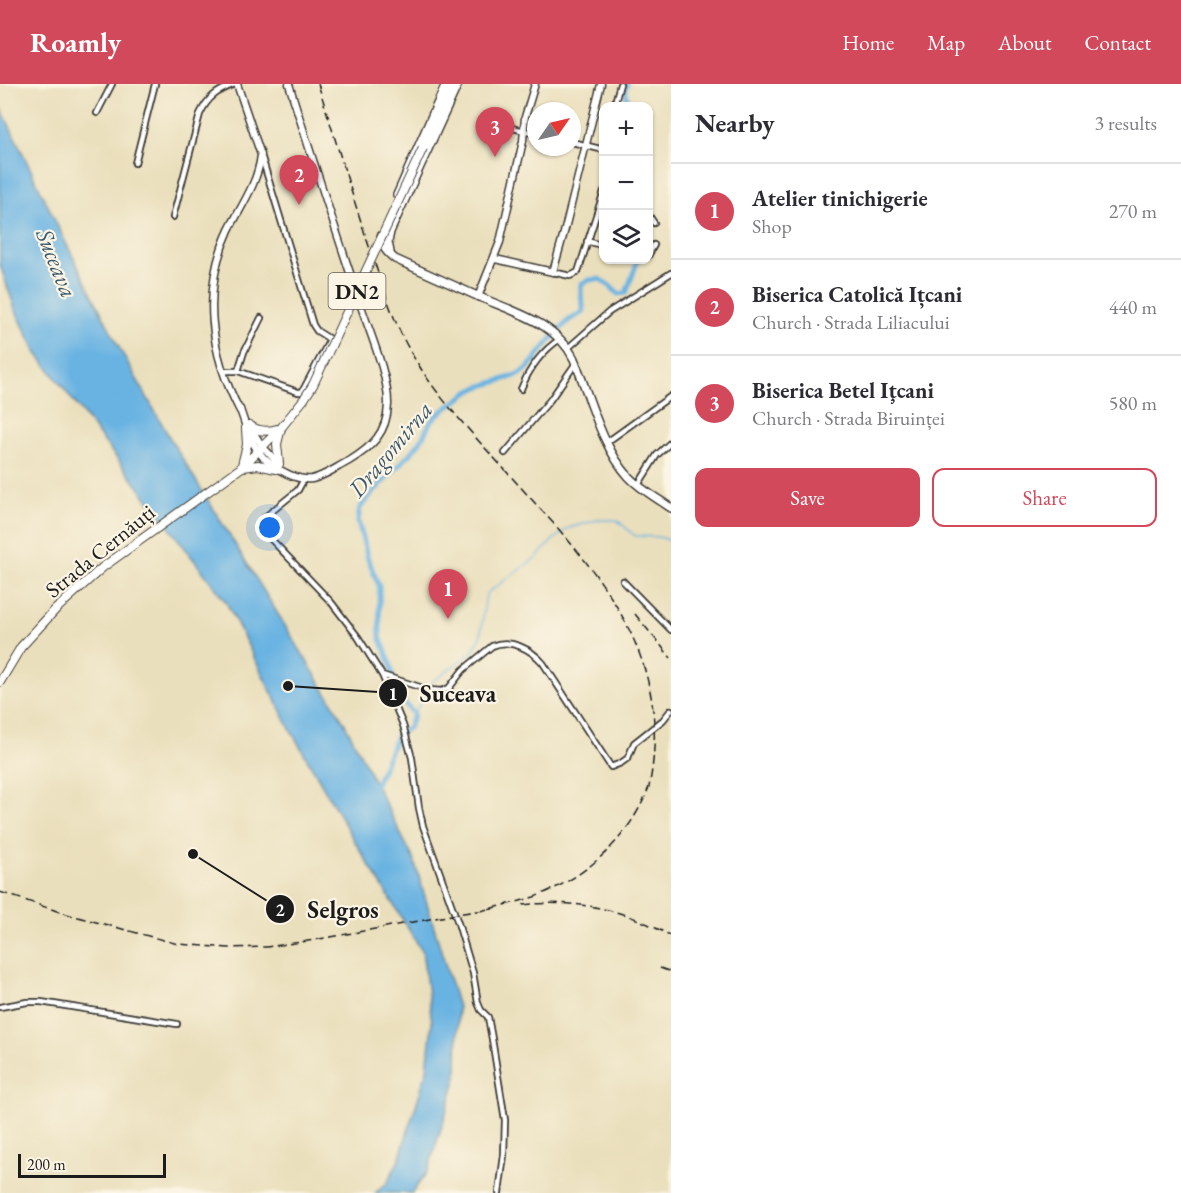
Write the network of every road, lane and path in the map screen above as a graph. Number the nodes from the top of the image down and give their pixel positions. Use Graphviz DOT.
graph roads {
  1 [pos="112,84"];
  2 [pos="155,84"];
  3 [pos="236,84"];
  4 [pos="288,84"];
  5 [pos="446,84"];
  6 [pos="452,84"];
  7 [pos="458,84"];
  8 [pos="536,84"];
  9 [pos="601,84"];
  10 [pos="620,84"];
  11 [pos="615,102"];
  12 [pos="97,113"];
  13 [pos="501,125"];
  14 [pos="525,131"];
  15 [pos="581,145"];
  16 [pos="586,146"];
  17 [pos="599,149"];
  18 [pos="261,155"];
  19 [pos="135,163"];
  20 [pos="599,204"];
  21 [pos="172,217"];
  22 [pos="587,241"];
  23 [pos="599,245"];
  24 [pos="395,259"];
  25 [pos="495,259"];
  26 [pos="552,272"];
  27 [pos="671,273"];
  28 [pos="478,297"];
  29 [pos="261,318"];
  30 [pos="557,336"];
  31 [pos="568,348"];
  32 [pos="576,363"];
  33 [pos="223,371"];
  34 [pos="238,371"];
  35 [pos="521,389"];
  36 [pos="671,396"];
  37 [pos="248,427"];
  38 [pos="281,428"];
  39 [pos="607,442"];
  40 [pos="671,442"];
  41 [pos="260,448"];
  42 [pos="505,453"];
  43 [pos="278,466"];
  44 [pos="242,467"];
  45 [pos="304,479"];
  46 [pos="638,485"];
  47 [pos="671,508"];
  48 [pos="623,581"];
  49 [pos="671,630"];
  50 [pos="382,675"];
  51 [pos="0,682"];
  52 [pos="671,711"];
  53 [pos="0,1008"];
  54 [pos="177,1024"];
  55 [pos="499,1193"];
  1 -- 12 [label="street"];
  2 -- 19 [label="street"];
  3 -- 18 [label="street"];
  3 -- 21 [label="street"];
  4 -- 45 [label="street"];
  5 -- 24 [label="main road"];
  6 -- 38 [label="main road, DN2, bridge"];
  7 -- 24 [label="main road"];
  8 -- 14 [label="street"];
  9 -- 16 [label="street"];
  10 -- 11 [label="street"];
  13 -- 14 [label="street"];
  14 -- 25 [label="street"];
  15 -- 16 [label="street"];
  16 -- 17 [label="street"];
  16 -- 26 [label="street"];
  18 -- 33 [label="street"];
  18 -- 34 [label="street"];
  20 -- 22 [label="street"];
  22 -- 23 [label="street"];
  22 -- 26 [label="street"];
  24 -- 28 [label="main road"];
  25 -- 26 [label="street"];
  25 -- 28 [label="street"];
  27 -- 31 [label="street"];
  28 -- 30 [label="main road"];
  29 -- 34 [label="street"];
  30 -- 31 [label="main road"];
  30 -- 35 [label="street"];
  31 -- 32 [label="main road"];
  32 -- 39 [label="main road"];
  32 -- 42 [label="street"];
  33 -- 34 [label="street"];
  33 -- 37 [label="street"];
  36 -- 39 [label="street"];
  37 -- 38 [label="main road"];
  37 -- 41 [label="street"];
  37 -- 44 [label="main road"];
  38 -- 41 [label="main road, DN2"];
  38 -- 43 [label="main road"];
  39 -- 46 [label="main road"];
  40 -- 46 [label="street"];
  41 -- 43 [label="street"];
  41 -- 44 [label="main road, DN2"];
  43 -- 44 [label="main road"];
  43 -- 45 [label="street"];
  44 -- 51 [label="main road, Strada Cernăuți / DN2"];
  45 -- 50 [label="street"];
  46 -- 47 [label="main road"];
  48 -- 49 [label="street"];
  50 -- 52 [label="street"];
  50 -- 55 [label="street"];
  53 -- 54 [label="street"];
}
